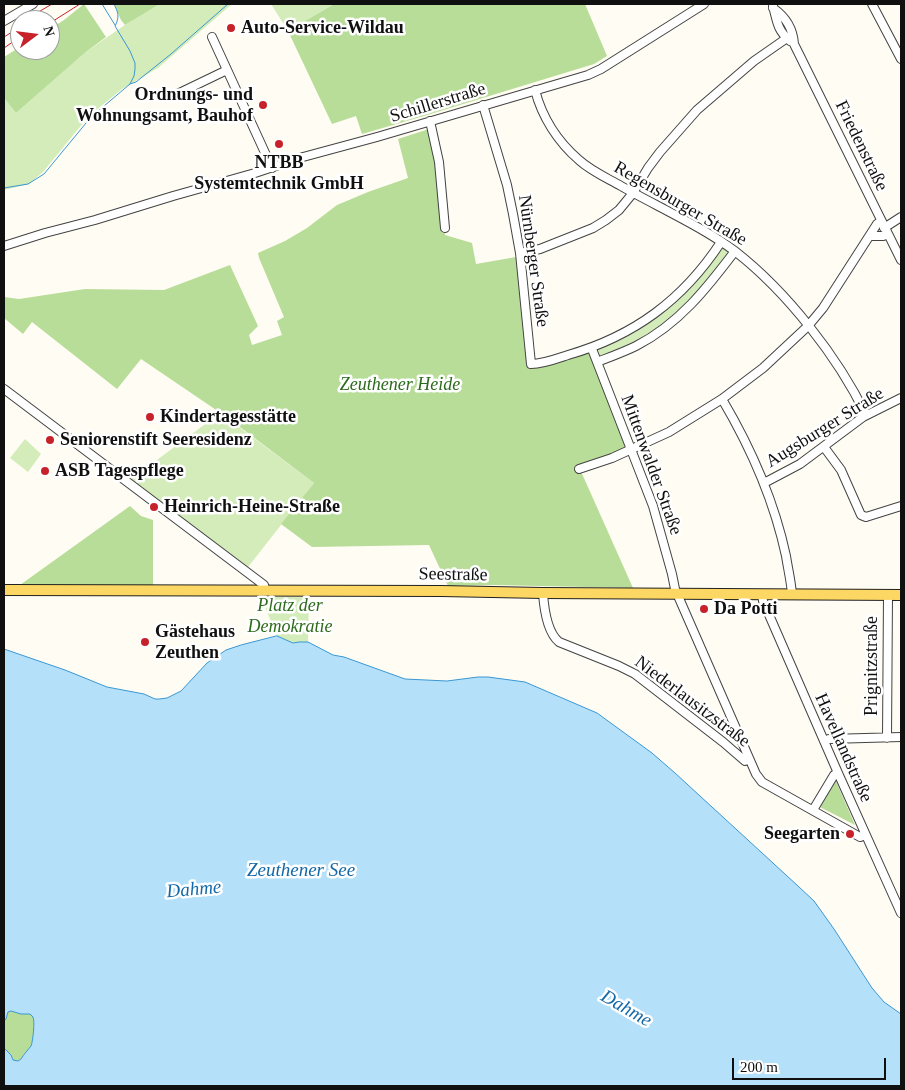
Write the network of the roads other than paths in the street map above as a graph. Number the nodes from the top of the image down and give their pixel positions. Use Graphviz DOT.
graph roads {
  1 [pos="33,4"];
  2 [pos="704,4"];
  3 [pos="872,4"];
  4 [pos="773,6"];
  5 [pos="4,21"];
  6 [pos="212,37"];
  7 [pos="786,38"];
  8 [pos="794,44"];
  9 [pos="901,59"];
  10 [pos="227,70"];
  11 [pos="535,90"];
  12 [pos="173,96"];
  13 [pos="483,105"];
  14 [pos="430,121"];
  15 [pos="272,168"];
  16 [pos="633,193"];
  17 [pos="901,217"];
  18 [pos="444,228"];
  19 [pos="884,228"];
  20 [pos="870,236"];
  21 [pos="721,242"];
  22 [pos="4,246"];
  23 [pos="735,251"];
  24 [pos="520,254"];
  25 [pos="901,260"];
  26 [pos="808,326"];
  27 [pos="592,348"];
  28 [pos="597,362"];
  29 [pos="4,389"];
  30 [pos="901,398"];
  31 [pos="722,399"];
  32 [pos="866,415"];
  33 [pos="824,447"];
  34 [pos="631,450"];
  35 [pos="579,469"];
  36 [pos="764,483"];
  37 [pos="901,506"];
  38 [pos="4,590"];
  39 [pos="265,590"];
  40 [pos="543,593"];
  41 [pos="677,594"];
  42 [pos="762,594"];
  43 [pos="792,594"];
  44 [pos="888,594"];
  45 [pos="901,594"];
  46 [pos="901,737"];
  47 [pos="887,738"];
  48 [pos="824,742"];
  49 [pos="749,759"];
  50 [pos="838,773"];
  51 [pos="813,810"];
  52 [pos="865,835"];
  53 [pos="897,893"];
  54 [pos="901,913"];
  1 -- 5 [label="street"];
  2 -- 11 [label="street, Schillerstraße"];
  3 -- 9 [label="street"];
  4 -- 7 [label="street, Friedenstraße"];
  4 -- 8 [label="street, Friedenstraße"];
  6 -- 10 [label="street"];
  7 -- 8 [label="street, Friedenstraße"];
  7 -- 16 [label="street"];
  8 -- 19 [label="street, Friedenstraße"];
  10 -- 12 [label="street"];
  10 -- 15 [label="street"];
  11 -- 13 [label="street, Schillerstraße"];
  11 -- 16 [label="street, Regensburger Straße"];
  13 -- 14 [label="street, Schillerstraße"];
  13 -- 24 [label="street, Nürnberger Straße"];
  14 -- 15 [label="street, Schillerstraße"];
  14 -- 18 [label="street"];
  15 -- 22 [label="street, Schillerstraße"];
  16 -- 21 [label="street, Regensburger Straße"];
  16 -- 24 [label="street"];
  17 -- 19 [label="street"];
  19 -- 20 [label="street"];
  19 -- 20 [label="street"];
  19 -- 25 [label="street, Friedenstraße"];
  20 -- 26 [label="street"];
  21 -- 23 [label="street, Regensburger Straße"];
  21 -- 27 [label="street"];
  23 -- 26 [label="street, Regensburger Straße"];
  23 -- 28 [label="street"];
  24 -- 27 [label="street, Nürnberger Straße"];
  26 -- 31 [label="street"];
  26 -- 32 [label="street, Regensburger Straße"];
  27 -- 28 [label="street, Mittenwalder Straße"];
  28 -- 34 [label="street, Mittenwalder Straße"];
  29 -- 39 [label="street"];
  30 -- 32 [label="street, Augsburger Straße"];
  31 -- 34 [label="street"];
  31 -- 36 [label="street"];
  32 -- 33 [label="street, Augsburger Straße"];
  33 -- 36 [label="street, Augsburger Straße"];
  33 -- 37 [label="street"];
  34 -- 35 [label="street"];
  34 -- 41 [label="street, Mittenwalder Straße"];
  36 -- 43 [label="street"];
  38 -- 39 [label="main road, Seestraße"];
  39 -- 40 [label="main road, Seestraße"];
  40 -- 41 [label="main road, Seestraße"];
  40 -- 49 [label="street, Niederlausitzstraße"];
  41 -- 42 [label="main road, Seestraße"];
  41 -- 49 [label="street, Mittenwalder Straße"];
  42 -- 43 [label="main road, Seestraße"];
  42 -- 48 [label="street, Havellandstraße"];
  43 -- 44 [label="main road, Seestraße"];
  44 -- 45 [label="main road, Seestraße"];
  44 -- 47 [label="street, Prignitzstraße"];
  46 -- 47 [label="street"];
  47 -- 48 [label="street"];
  48 -- 50 [label="street, Havellandstraße"];
  49 -- 51 [label="street, Niederlausitzstraße"];
  50 -- 51 [label="street"];
  50 -- 52 [label="street, Havellandstraße"];
  51 -- 52 [label="street, Niederlausitzstraße"];
  52 -- 53 [label="street, Havellandstraße"];
  53 -- 54 [label="street, Havellandstraße"];
}
